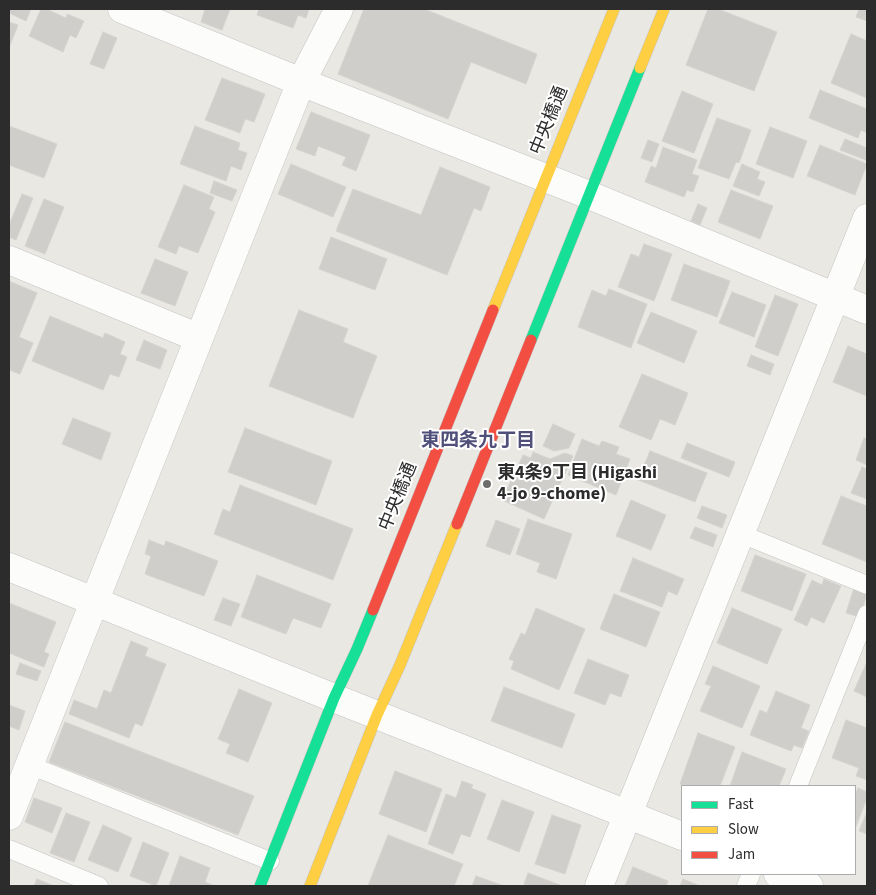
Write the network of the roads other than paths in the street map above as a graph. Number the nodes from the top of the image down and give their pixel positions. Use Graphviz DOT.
graph roads {
  1 [pos="122,9"];
  2 [pos="339,9"];
  3 [pos="614,9"];
  4 [pos="664,9"];
  5 [pos="301,82"];
  6 [pos="546,178"];
  7 [pos="588,195"];
  8 [pos="867,218"];
  9 [pos="9,260"];
  10 [pos="836,297"];
  11 [pos="867,310"];
  12 [pos="199,338"];
  13 [pos="740,534"];
  14 [pos="9,567"];
  15 [pos="867,585"];
  16 [pos="94,601"];
  17 [pos="867,614"];
  18 [pos="334,698"];
  19 [pos="377,715"];
  20 [pos="29,765"];
  21 [pos="798,785"];
  22 [pos="628,815"];
  23 [pos="9,816"];
  24 [pos="681,836"];
  25 [pos="9,849"];
  26 [pos="270,862"];
  27 [pos="781,875"];
  28 [pos="98,886"];
  29 [pos="260,886"];
  30 [pos="310,886"];
  31 [pos="599,886"];
  32 [pos="810,886"];
  1 -- 5 [label="street"];
  2 -- 5 [label="street"];
  3 -- 6 [label="street, 中央橋通"];
  4 -- 7 [label="street"];
  5 -- 6 [label="street"];
  5 -- 12 [label="street"];
  6 -- 7 [label="street"];
  6 -- 18 [label="street, 中央橋通"];
  7 -- 10 [label="street"];
  7 -- 19 [label="street"];
  8 -- 10 [label="street"];
  9 -- 12 [label="street"];
  10 -- 11 [label="street"];
  10 -- 13 [label="street"];
  12 -- 16 [label="street"];
  13 -- 15 [label="lane"];
  13 -- 22 [label="street"];
  14 -- 16 [label="street"];
  16 -- 18 [label="street"];
  16 -- 20 [label="street"];
  17 -- 21 [label="lane"];
  18 -- 19 [label="street"];
  18 -- 26 [label="street, 中央橋通"];
  19 -- 22 [label="street"];
  19 -- 30 [label="street"];
  20 -- 23 [label="street"];
  20 -- 26 [label="lane"];
  22 -- 24 [label="street"];
  22 -- 31 [label="street"];
  25 -- 28 [label="lane"];
  26 -- 29 [label="street, 中央橋通"];
  27 -- 32 [label="street"];
}
